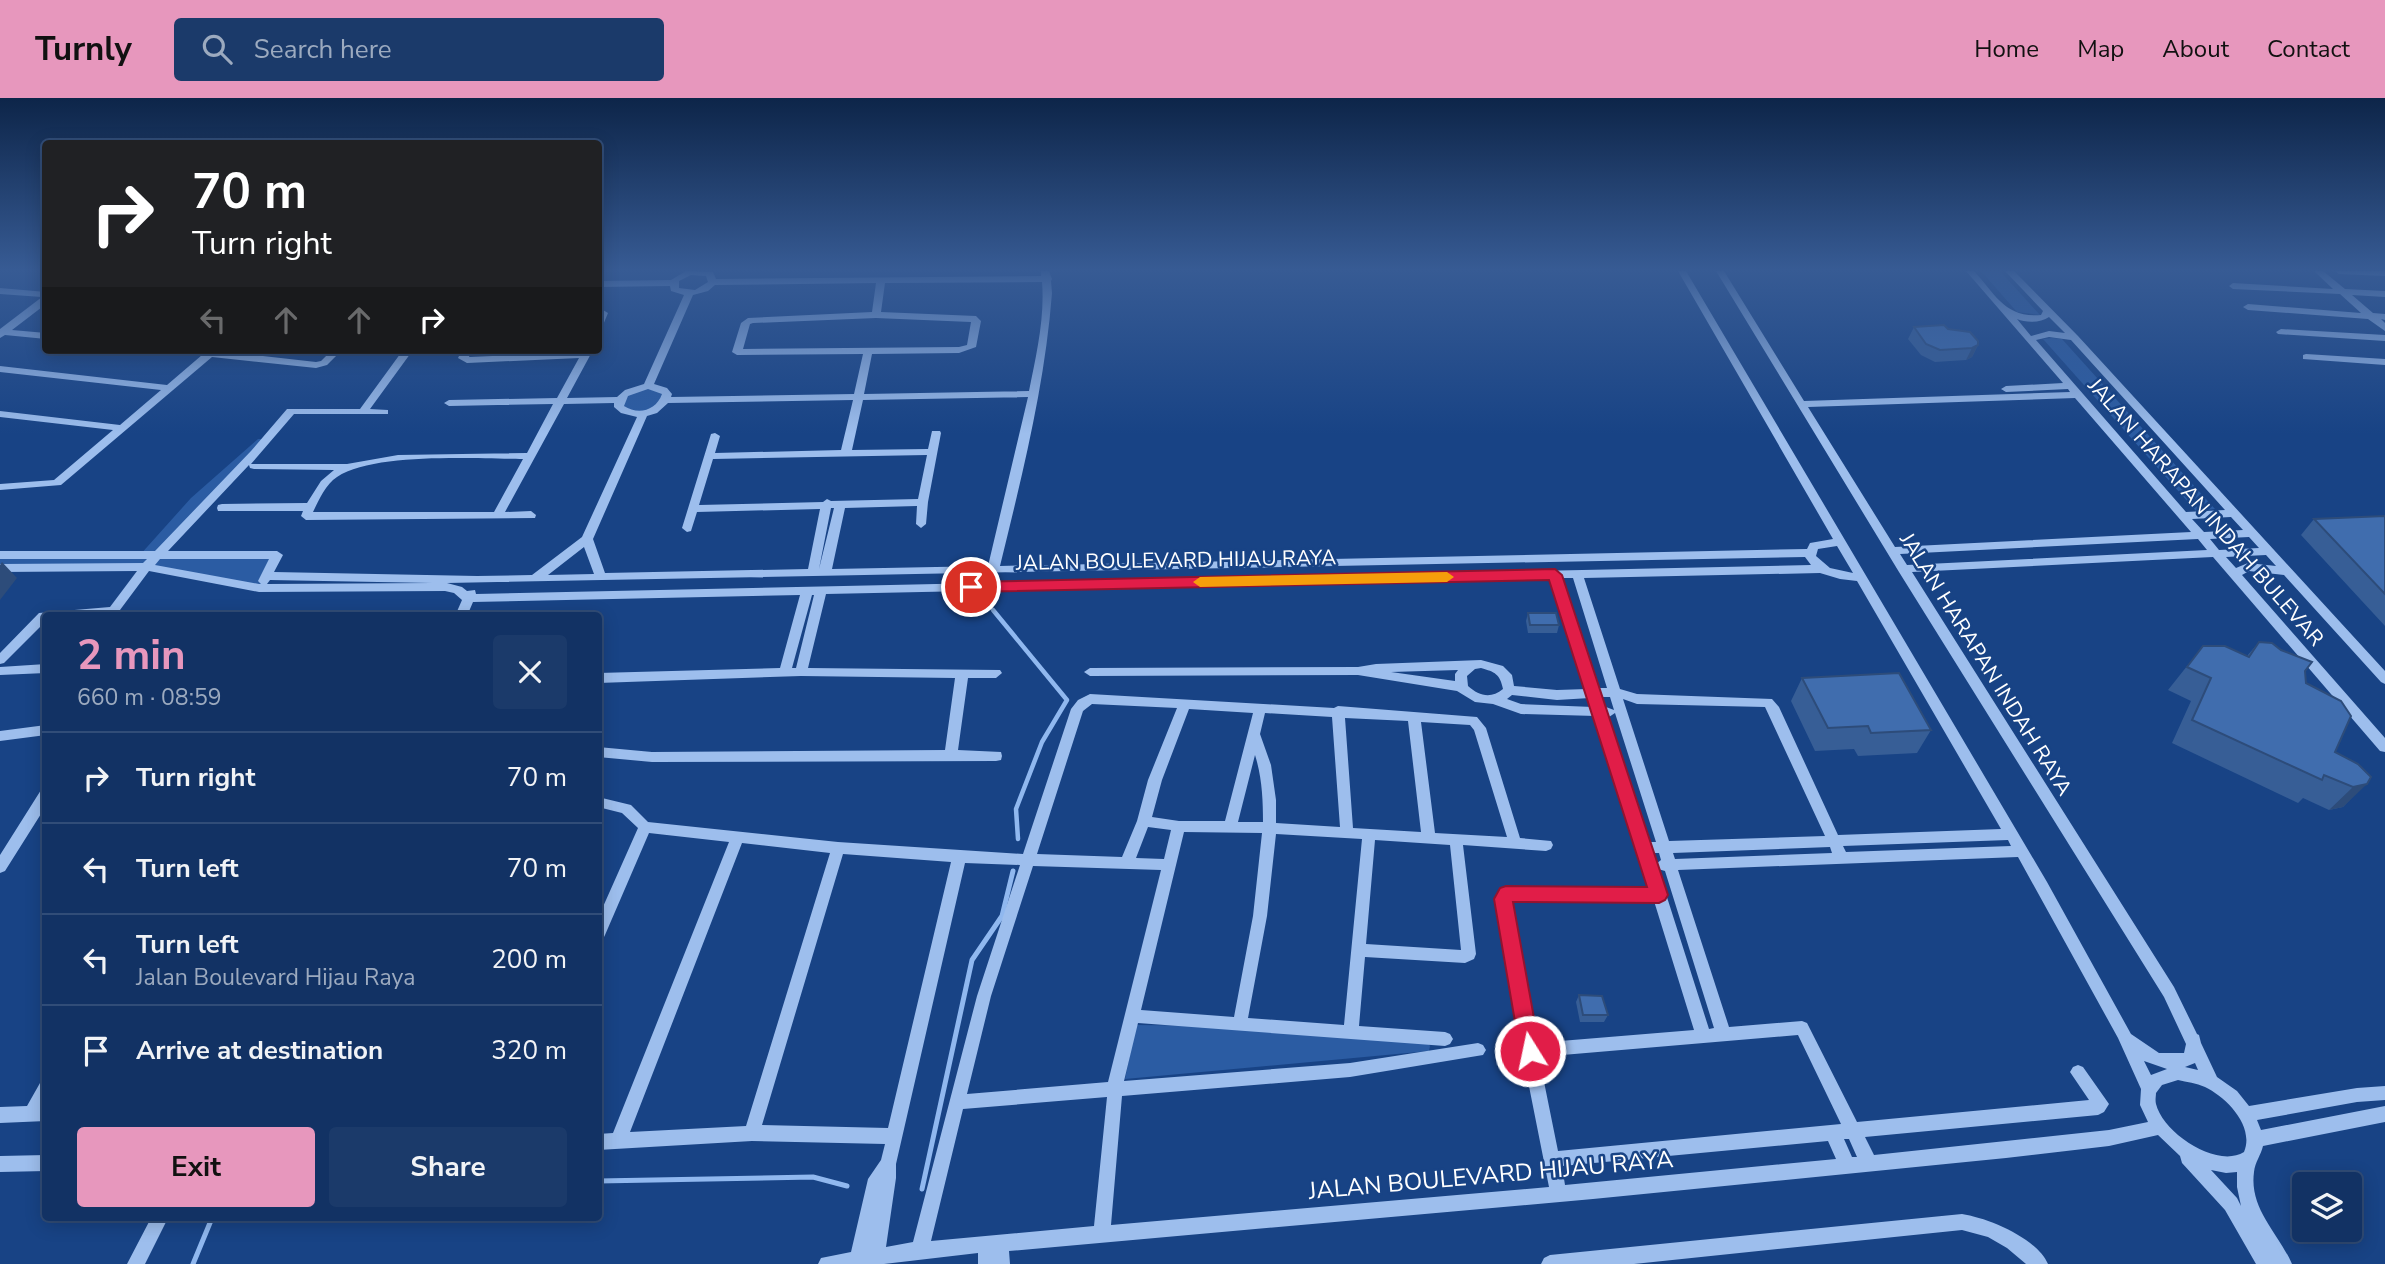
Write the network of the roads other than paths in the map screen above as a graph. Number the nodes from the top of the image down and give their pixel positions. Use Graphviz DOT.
graph roads {
  1 [pos="675,325"];
  2 [pos="745,325"];
  3 [pos="975,325"];
  4 [pos="1044,325"];
  5 [pos="1714,325"];
  6 [pos="1753,325"];
  7 [pos="2018,325"];
  8 [pos="2062,325"];
  9 [pos="1,330"];
  10 [pos="2281,332"];
  11 [pos="42,335"];
  12 [pos="2075,338"];
  13 [pos="2385,338"];
  14 [pos="2029,339"];
  15 [pos="868,352"];
  16 [pos="210,354"];
  17 [pos="228,354"];
  18 [pos="333,354"];
  19 [pos="405,354"];
  20 [pos="465,354"];
  21 [pos="570,354"];
  22 [pos="586,354"];
  23 [pos="2306,357"];
  24 [pos="2385,362"];
  25 [pos="0,369"];
  26 [pos="648,386"];
  27 [pos="2072,386"];
  28 [pos="169,388"];
  29 [pos="1032,394"];
  30 [pos="2080,395"];
  31 [pos="858,398"];
  32 [pos="619,400"];
  33 [pos="666,400"];
  34 [pos="1798,400"];
  35 [pos="562,401"];
  36 [pos="449,402"];
  37 [pos="364,411"];
  38 [pos="384,412"];
  39 [pos="0,414"];
  40 [pos="643,414"];
  41 [pos="123,428"];
  42 [pos="936,433"];
  43 [pos="715,436"];
  44 [pos="933,452"];
  45 [pos="846,453"];
  46 [pos="528,456"];
  47 [pos="709,456"];
  48 [pos="254,466"];
  49 [pos="348,467"];
  50 [pos="3,484"];
  51 [pos="0,496"];
  52 [pos="923,502"];
  53 [pos="834,503"];
  54 [pos="310,507"];
  55 [pos="222,508"];
  56 [pos="692,509"];
  57 [pos="2232,513"];
  58 [pos="531,514"];
  59 [pos="498,515"];
  60 [pos="2183,516"];
  61 [pos="921,524"];
  62 [pos="687,528"];
  63 [pos="2250,533"];
  64 [pos="2200,536"];
  65 [pos="587,539"];
  66 [pos="1841,542"];
  67 [pos="1892,551"];
  68 [pos="2267,551"];
  69 [pos="1810,553"];
  70 [pos="2217,554"];
  71 [pos="0,555"];
  72 [pos="157,557"];
  73 [pos="1582,558"];
  74 [pos="1137,566"];
  75 [pos="1154,566"];
  76 [pos="146,567"];
  77 [pos="0,568"];
  78 [pos="993,569"];
  79 [pos="1820,569"];
  80 [pos="1903,569"];
  81 [pos="2285,571"];
  82 [pos="819,573"];
  83 [pos="1582,574"];
  84 [pos="2234,574"];
  85 [pos="1555,575"];
  86 [pos="267,576"];
  87 [pos="671,576"];
  88 [pos="684,576"];
  89 [pos="601,577"];
  90 [pos="1862,577"];
  91 [pos="536,579"];
  92 [pos="477,580"];
  93 [pos="1139,583"];
  94 [pos="1156,583"];
  95 [pos="259,588"];
  96 [pos="821,590"];
  97 [pos="807,591"];
  98 [pos="679,593"];
  99 [pos="666,594"];
  100 [pos="468,598"];
  101 [pos="112,612"];
  102 [pos="463,612"];
  103 [pos="42,617"];
  104 [pos="793,638"];
  105 [pos="810,638"];
  106 [pos="0,660"];
  107 [pos="1472,665"];
  108 [pos="42,668"];
  109 [pos="0,671"];
  110 [pos="1358,671"];
  111 [pos="801,672"];
  112 [pos="1090,672"];
  113 [pos="785,673"];
  114 [pos="996,673"];
  115 [pos="961,674"];
  116 [pos="602,678"];
  117 [pos="2385,678"];
  118 [pos="1462,687"];
  119 [pos="1509,690"];
  120 [pos="1614,692"];
  121 [pos="1595,693"];
  122 [pos="1637,699"];
  123 [pos="1495,700"];
  124 [pos="1185,704"];
  125 [pos="1261,709"];
  126 [pos="1338,711"];
  127 [pos="1620,711"];
  128 [pos="1601,712"];
  129 [pos="1414,718"];
  130 [pos="42,731"];
  131 [pos="1254,735"];
  132 [pos="0,736"];
  133 [pos="2385,747"];
  134 [pos="602,752"];
  135 [pos="951,755"];
  136 [pos="996,755"];
  137 [pos="42,800"];
  138 [pos="602,803"];
  139 [pos="1144,821"];
  140 [pos="645,827"];
  141 [pos="1179,827"];
  142 [pos="1230,827"];
  143 [pos="1271,828"];
  144 [pos="1347,834"];
  145 [pos="2011,834"];
  146 [pos="1369,835"];
  147 [pos="738,837"];
  148 [pos="1429,838"];
  149 [pos="16,840"];
  150 [pos="1456,840"];
  151 [pos="1514,842"];
  152 [pos="1834,843"];
  153 [pos="0,844"];
  154 [pos="1546,845"];
  155 [pos="838,848"];
  156 [pos="1644,848"];
  157 [pos="1664,848"];
  158 [pos="2021,851"];
  159 [pos="959,857"];
  160 [pos="1023,858"];
  161 [pos="1842,859"];
  162 [pos="1127,862"];
  163 [pos="1170,865"];
  164 [pos="1650,865"];
  165 [pos="1669,865"];
  166 [pos="0,867"];
  167 [pos="1659,895"];
  168 [pos="602,926"];
  169 [pos="1358,950"];
  170 [pos="1131,1016"];
  171 [pos="1240,1023"];
  172 [pos="1351,1033"];
  173 [pos="2123,1034"];
  174 [pos="1703,1035"];
  175 [pos="1724,1035"];
  176 [pos="1445,1039"];
  177 [pos="2194,1039"];
  178 [pos="1478,1050"];
  179 [pos="1530,1051"];
  180 [pos="2078,1072"];
  181 [pos="2213,1083"];
  182 [pos="1115,1087"];
  183 [pos="2149,1089"];
  184 [pos="2385,1093"];
  185 [pos="957,1102"];
  186 [pos="38,1113"];
  187 [pos="2247,1114"];
  188 [pos="2385,1114"];
  189 [pos="0,1115"];
  190 [pos="2158,1127"];
  191 [pos="1853,1131"];
  192 [pos="752,1133"];
  193 [pos="1833,1133"];
  194 [pos="895,1136"];
  195 [pos="2256,1139"];
  196 [pos="602,1142"];
  197 [pos="618,1142"];
  198 [pos="2177,1146"];
  199 [pos="1554,1159"];
  200 [pos="2248,1159"];
  201 [pos="42,1163"];
  202 [pos="1869,1163"];
  203 [pos="0,1164"];
  204 [pos="888,1164"];
  205 [pos="1847,1166"];
  206 [pos="1559,1194"];
  207 [pos="158,1221"];
  208 [pos="1102,1235"];
  209 [pos="994,1245"];
  210 [pos="920,1250"];
  211 [pos="876,1256"];
  212 [pos="858,1259"];
  213 [pos="1593,1262"];
  214 [pos="136,1264"];
  215 [pos="827,1264"];
  216 [pos="988,1264"];
  217 [pos="1001,1264"];
  218 [pos="1550,1264"];
  219 [pos="2039,1264"];
  220 [pos="2265,1264"];
  221 [pos="2283,1264"];
  1 -- 26 [label="street"];
  2 -- 15 [label="street"];
  3 -- 15 [label="street"];
  4 -- 29 [label="street"];
  5 -- 66 [label="street"];
  6 -- 34 [label="street, JALAN HARAPAN INDAH RAYA"];
  7 -- 14 [label="street, JALAN HARAPAN INDAH BULEVAR"];
  8 -- 12 [label="street, JALAN HARAPAN INDAH BULEVAR"];
  9 -- 11 [label="street"];
  10 -- 13 [label="street"];
  12 -- 14 [label="street"];
  12 -- 57 [label="street, JALAN HARAPAN INDAH BULEVAR"];
  14 -- 27 [label="street, JALAN HARAPAN INDAH BULEVAR"];
  15 -- 31 [label="street"];
  16 -- 28 [label="street"];
  17 -- 18 [label="street"];
  19 -- 37 [label="street"];
  20 -- 21 [label="street"];
  22 -- 35 [label="street"];
  23 -- 24 [label="street"];
  25 -- 28 [label="street"];
  26 -- 32 [label="street"];
  26 -- 33 [label="street"];
  27 -- 30 [label="street, JALAN HARAPAN INDAH BULEVAR"];
  27 -- 34 [label="street"];
  28 -- 41 [label="street"];
  29 -- 31 [label="street"];
  29 -- 78 [label="street"];
  30 -- 34 [label="street"];
  30 -- 60 [label="street, JALAN HARAPAN INDAH BULEVAR"];
  31 -- 33 [label="street"];
  31 -- 45 [label="street"];
  32 -- 35 [label="street"];
  32 -- 40 [label="street"];
  33 -- 40 [label="street"];
  34 -- 67 [label="street, JALAN HARAPAN INDAH RAYA"];
  35 -- 36 [label="street"];
  35 -- 46 [label="street"];
  37 -- 38 [label="street"];
  37 -- 72 [label="street"];
  39 -- 41 [label="street"];
  40 -- 65 [label="street"];
  41 -- 50 [label="street"];
  42 -- 44 [label="street"];
  43 -- 47 [label="street"];
  44 -- 45 [label="street"];
  44 -- 52 [label="street"];
  45 -- 47 [label="street"];
  46 -- 49 [label="street"];
  46 -- 59 [label="street"];
  47 -- 56 [label="street"];
  48 -- 49 [label="street"];
  49 -- 54 [label="street"];
  50 -- 51 [label="street"];
  52 -- 53 [label="street"];
  52 -- 61 [label="street"];
  53 -- 56 [label="street"];
  53 -- 82 [label="street"];
  54 -- 55 [label="street"];
  54 -- 59 [label="street"];
  56 -- 62 [label="street"];
  57 -- 60 [label="street"];
  57 -- 63 [label="street, JALAN HARAPAN INDAH BULEVAR"];
  58 -- 59 [label="street"];
  60 -- 64 [label="street, JALAN HARAPAN INDAH BULEVAR"];
  63 -- 64 [label="street"];
  63 -- 68 [label="street, JALAN HARAPAN INDAH BULEVAR"];
  64 -- 67 [label="street"];
  64 -- 70 [label="street, JALAN HARAPAN INDAH BULEVAR"];
  65 -- 89 [label="street"];
  65 -- 91 [label="street"];
  66 -- 69 [label="street, JALAN BOULEVARD HIJAU RAYA"];
  66 -- 90 [label="street"];
  67 -- 80 [label="street, JALAN HARAPAN INDAH RAYA"];
  68 -- 70 [label="street"];
  68 -- 81 [label="street, JALAN HARAPAN INDAH BULEVAR"];
  69 -- 73 [label="street, JALAN BOULEVARD HIJAU RAYA"];
  69 -- 79 [label="street"];
  70 -- 80 [label="street"];
  70 -- 84 [label="street, JALAN HARAPAN INDAH BULEVAR"];
  71 -- 72 [label="street"];
  72 -- 76 [label="street"];
  72 -- 86 [label="street"];
  73 -- 75 [label="street, JALAN BOULEVARD HIJAU RAYA"];
  73 -- 83 [label="street"];
  74 -- 75 [label="street, JALAN BOULEVARD HIJAU RAYA"];
  74 -- 78 [label="street, JALAN BOULEVARD HIJAU RAYA"];
  74 -- 93 [label="street"];
  75 -- 94 [label="street"];
  76 -- 77 [label="street"];
  76 -- 95 [label="street"];
  76 -- 101 [label="street"];
  78 -- 82 [label="street, JALAN BOULEVARD HIJAU RAYA"];
  79 -- 83 [label="street, JALAN BOULEVARD HIJAU RAYA"];
  79 -- 90 [label="street, JALAN BOULEVARD HIJAU RAYA"];
  80 -- 177 [label="street, JALAN HARAPAN INDAH RAYA"];
  81 -- 84 [label="street"];
  81 -- 117 [label="street, JALAN HARAPAN INDAH BULEVAR"];
  82 -- 88 [label="street, JALAN BOULEVARD HIJAU RAYA"];
  83 -- 85 [label="street, JALAN BOULEVARD HIJAU RAYA"];
  83 -- 120 [label="street"];
  84 -- 133 [label="street, JALAN HARAPAN INDAH BULEVAR"];
  85 -- 94 [label="street, JALAN BOULEVARD HIJAU RAYA"];
  85 -- 121 [label="street"];
  86 -- 92 [label="street, JALAN BOULEVARD HIJAU RAYA"];
  86 -- 95 [label="street"];
  87 -- 88 [label="street, JALAN BOULEVARD HIJAU RAYA"];
  87 -- 89 [label="street, JALAN BOULEVARD HIJAU RAYA"];
  87 -- 99 [label="street"];
  88 -- 98 [label="street"];
  89 -- 91 [label="street, JALAN BOULEVARD HIJAU RAYA"];
  90 -- 145 [label="street"];
  91 -- 92 [label="street, JALAN BOULEVARD HIJAU RAYA"];
  92 -- 100 [label="street"];
  93 -- 94 [label="street, JALAN BOULEVARD HIJAU RAYA"];
  93 -- 96 [label="street, JALAN BOULEVARD HIJAU RAYA"];
  95 -- 100 [label="street"];
  96 -- 97 [label="street, JALAN BOULEVARD HIJAU RAYA"];
  96 -- 105 [label="street"];
  97 -- 98 [label="street, JALAN BOULEVARD HIJAU RAYA"];
  97 -- 104 [label="street"];
  98 -- 99 [label="street, JALAN BOULEVARD HIJAU RAYA"];
  99 -- 100 [label="street, JALAN BOULEVARD HIJAU RAYA"];
  100 -- 102 [label="street"];
  103 -- 106 [label="street"];
  104 -- 105 [label="street"];
  104 -- 113 [label="street"];
  105 -- 111 [label="street"];
  107 -- 110 [label="street"];
  107 -- 118 [label="street"];
  107 -- 119 [label="street"];
  108 -- 109 [label="street"];
  110 -- 112 [label="street"];
  110 -- 118 [label="street"];
  111 -- 113 [label="street"];
  111 -- 115 [label="street"];
  113 -- 116 [label="street"];
  114 -- 115 [label="street"];
  115 -- 135 [label="street"];
  118 -- 123 [label="street"];
  119 -- 121 [label="street"];
  119 -- 123 [label="street"];
  120 -- 121 [label="street"];
  120 -- 122 [label="street"];
  120 -- 127 [label="street"];
  121 -- 128 [label="street"];
  122 -- 127 [label="street"];
  122 -- 152 [label="street"];
  123 -- 128 [label="street"];
  124 -- 125 [label="street"];
  124 -- 139 [label="street"];
  124 -- 160 [label="street"];
  125 -- 126 [label="street"];
  125 -- 131 [label="street"];
  126 -- 129 [label="street"];
  126 -- 144 [label="street"];
  127 -- 128 [label="street"];
  127 -- 157 [label="street"];
  128 -- 156 [label="street"];
  129 -- 148 [label="street"];
  129 -- 151 [label="street"];
  130 -- 132 [label="street"];
  131 -- 142 [label="street"];
  131 -- 143 [label="street"];
  134 -- 135 [label="street"];
  135 -- 136 [label="street"];
  137 -- 149 [label="street"];
  138 -- 140 [label="street"];
  139 -- 141 [label="street"];
  139 -- 162 [label="street"];
  140 -- 147 [label="street"];
  140 -- 168 [label="street"];
  141 -- 142 [label="street"];
  141 -- 163 [label="street"];
  142 -- 143 [label="street"];
  143 -- 144 [label="street"];
  143 -- 171 [label="street"];
  144 -- 146 [label="street"];
  145 -- 152 [label="street"];
  145 -- 158 [label="street"];
  146 -- 148 [label="street"];
  146 -- 169 [label="street"];
  147 -- 155 [label="street"];
  147 -- 197 [label="street"];
  148 -- 150 [label="street"];
  149 -- 153 [label="street"];
  149 -- 166 [label="street"];
  150 -- 151 [label="street"];
  150 -- 169 [label="street"];
  151 -- 154 [label="street"];
  152 -- 157 [label="street"];
  152 -- 161 [label="street"];
  155 -- 159 [label="street"];
  155 -- 192 [label="street"];
  156 -- 157 [label="street"];
  156 -- 164 [label="street"];
  157 -- 165 [label="street"];
  158 -- 161 [label="street"];
  158 -- 173 [label="street"];
  159 -- 160 [label="street"];
  159 -- 194 [label="street"];
  160 -- 162 [label="street"];
  160 -- 185 [label="street"];
  161 -- 165 [label="street"];
  162 -- 163 [label="street"];
  163 -- 170 [label="street"];
  164 -- 165 [label="street"];
  164 -- 167 [label="street"];
  165 -- 175 [label="street"];
  167 -- 174 [label="street"];
  167 -- 179 [label="street"];
  169 -- 172 [label="street"];
  170 -- 171 [label="street"];
  170 -- 182 [label="street"];
  171 -- 172 [label="street"];
  172 -- 176 [label="street"];
  173 -- 177 [label="street"];
  173 -- 183 [label="street"];
  174 -- 175 [label="street"];
  174 -- 179 [label="street"];
  175 -- 191 [label="street"];
  177 -- 181 [label="street, JALAN HARAPAN INDAH RAYA"];
  178 -- 182 [label="street"];
  179 -- 199 [label="street"];
  180 -- 191 [label="street"];
  181 -- 183 [label="street"];
  181 -- 187 [label="street"];
  182 -- 185 [label="street"];
  182 -- 208 [label="street"];
  183 -- 190 [label="street"];
  184 -- 187 [label="street"];
  185 -- 210 [label="street"];
  186 -- 189 [label="street"];
  187 -- 195 [label="street"];
  188 -- 195 [label="street"];
  190 -- 198 [label="street"];
  190 -- 202 [label="street, JALAN BOULEVARD HIJAU RAYA"];
  191 -- 193 [label="street"];
  191 -- 202 [label="street"];
  192 -- 194 [label="street"];
  192 -- 197 [label="street"];
  193 -- 199 [label="street"];
  193 -- 205 [label="street"];
  194 -- 204 [label="street"];
  195 -- 200 [label="street"];
  196 -- 197 [label="street"];
  198 -- 200 [label="street"];
  198 -- 220 [label="street"];
  199 -- 206 [label="street"];
  200 -- 221 [label="street"];
  201 -- 203 [label="street"];
  202 -- 205 [label="street, JALAN BOULEVARD HIJAU RAYA"];
  204 -- 211 [label="street"];
  204 -- 212 [label="street"];
  205 -- 206 [label="street, JALAN BOULEVARD HIJAU RAYA"];
  206 -- 208 [label="street, JALAN BOULEVARD HIJAU RAYA"];
  207 -- 214 [label="street"];
  208 -- 209 [label="street, JALAN BOULEVARD HIJAU RAYA"];
  209 -- 210 [label="street, JALAN BOULEVARD HIJAU RAYA"];
  209 -- 216 [label="street"];
  209 -- 217 [label="street"];
  210 -- 211 [label="street, JALAN BOULEVARD HIJAU RAYA"];
  211 -- 212 [label="street, JALAN BOULEVARD HIJAU RAYA"];
  212 -- 215 [label="street, JALAN BOULEVARD HIJAU RAYA"];
  213 -- 218 [label="street"];
  213 -- 219 [label="street"];
}
